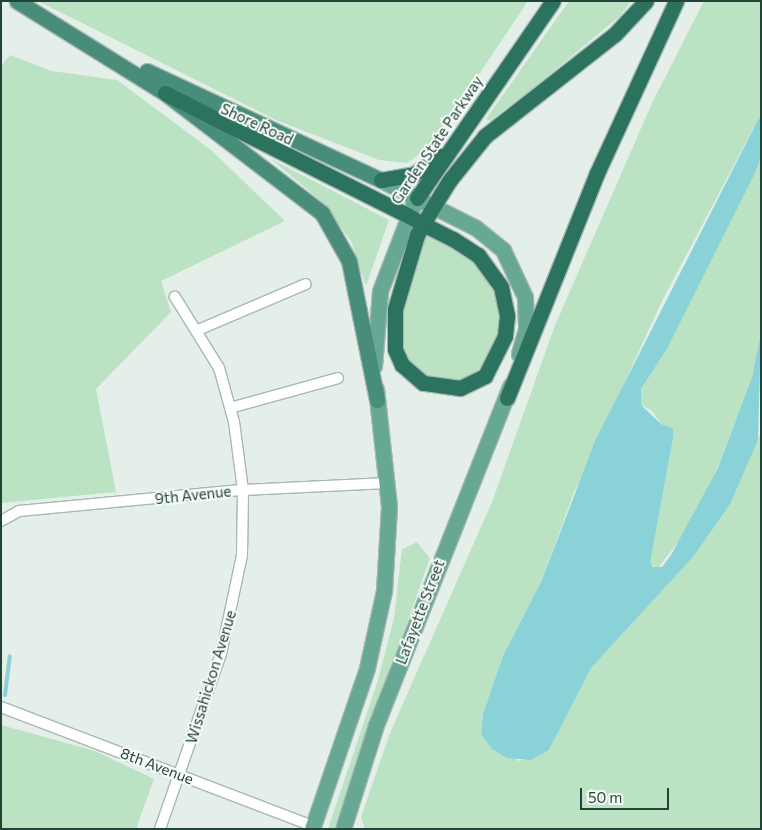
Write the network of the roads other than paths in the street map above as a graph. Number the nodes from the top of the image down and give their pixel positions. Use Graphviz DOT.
graph roads {
  1 [pos="17,1"];
  2 [pos="553,1"];
  3 [pos="646,1"];
  4 [pos="676,1"];
  5 [pos="83,40"];
  6 [pos="165,93"];
  7 [pos="448,151"];
  8 [pos="381,180"];
  9 [pos="417,198"];
  10 [pos="434,206"];
  11 [pos="407,215"];
  12 [pos="423,224"];
  13 [pos="306,284"];
  14 [pos="175,297"];
  15 [pos="198,330"];
  16 [pos="338,378"];
  17 [pos="507,398"];
  18 [pos="377,400"];
  19 [pos="230,408"];
  20 [pos="388,483"];
  21 [pos="244,490"];
  22 [pos="1,521"];
  23 [pos="1,707"];
  24 [pos="181,776"];
  25 [pos="312,827"];
  26 [pos="160,829"];
  27 [pos="343,829"];
  1 -- 5 [label="highway, Shore Road"];
  2 -- 7 [label="highway, Garden State Parkway"];
  3 -- 10 [label="highway"];
  4 -- 17 [label="highway"];
  5 -- 6 [label="highway, Shore Road"];
  5 -- 8 [label="highway, Shore Road"];
  6 -- 11 [label="highway"];
  6 -- 18 [label="highway, Shore Road"];
  7 -- 8 [label="highway"];
  7 -- 9 [label="highway, Garden State Parkway"];
  8 -- 9 [label="main road, Shore Road"];
  9 -- 10 [label="main road, Shore Road"];
  9 -- 11 [label="main road, Garden State Parkway"];
  10 -- 12 [label="highway"];
  10 -- 17 [label="main road, Lafayette Street"];
  11 -- 12 [label="highway"];
  11 -- 18 [label="main road, Garden State Parkway"];
  12 -- 12 [label="highway"];
  13 -- 15 [label="street"];
  14 -- 15 [label="street, Wissahickon Avenue"];
  15 -- 19 [label="street, Wissahickon Avenue"];
  16 -- 19 [label="street"];
  17 -- 27 [label="main road, Lafayette Street"];
  18 -- 20 [label="main road, Lafayette Street"];
  19 -- 21 [label="street, Wissahickon Avenue"];
  20 -- 21 [label="street, 9th Avenue"];
  20 -- 25 [label="main road, Lafayette Street"];
  21 -- 22 [label="street, 9th Avenue"];
  21 -- 24 [label="street, Wissahickon Avenue"];
  23 -- 24 [label="street, 8th Avenue"];
  24 -- 25 [label="street, 8th Avenue"];
  24 -- 26 [label="street, Wissahickon Avenue"];
}
